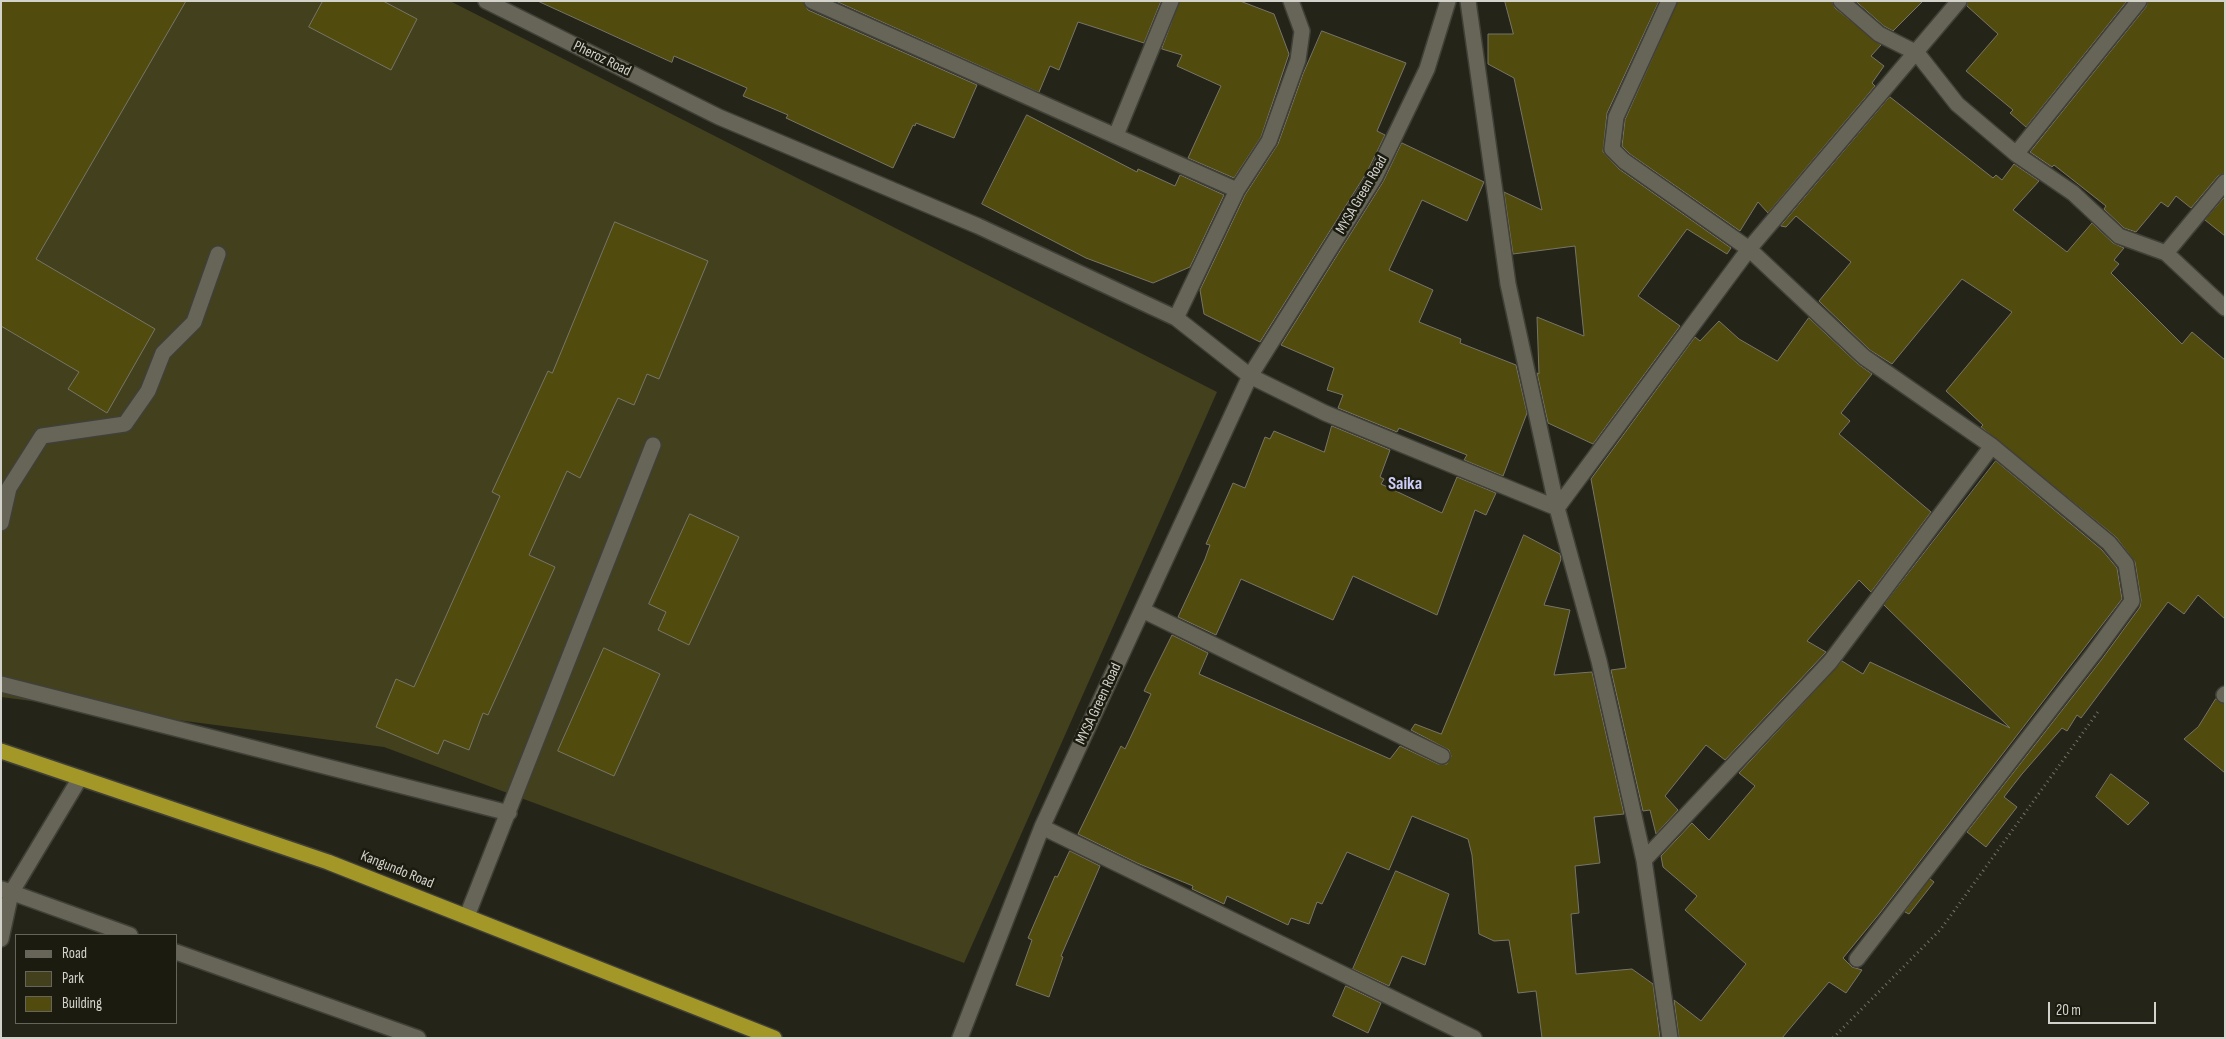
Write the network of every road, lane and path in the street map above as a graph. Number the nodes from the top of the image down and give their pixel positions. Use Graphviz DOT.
graph roads {
  1 [pos="486,1"];
  2 [pos="812,1"];
  3 [pos="1171,1"];
  4 [pos="1291,1"];
  5 [pos="1448,1"];
  6 [pos="1468,1"];
  7 [pos="1669,1"];
  8 [pos="1841,1"];
  9 [pos="1959,1"];
  10 [pos="2139,1"];
  11 [pos="1917,53"];
  12 [pos="1116,135"];
  13 [pos="2016,154"];
  14 [pos="2225,182"];
  15 [pos="1237,190"];
  16 [pos="1749,250"];
  17 [pos="2166,252"];
  18 [pos="218,254"];
  19 [pos="2225,308"];
  20 [pos="1176,318"];
  21 [pos="1250,376"];
  22 [pos="653,445"];
  23 [pos="1992,446"];
  24 [pos="1557,508"];
  25 [pos="1,523"];
  26 [pos="1142,610"];
  27 [pos="1,684"];
  28 [pos="2100,709"];
  29 [pos="1,751"];
  30 [pos="1442,756"];
  31 [pos="80,778"];
  32 [pos="509,813"];
  33 [pos="1042,827"];
  34 [pos="1644,860"];
  35 [pos="6,891"];
  36 [pos="467,916"];
  37 [pos="127,934"];
  38 [pos="1,938"];
  39 [pos="178,953"];
  40 [pos="1857,959"];
  41 [pos="418,1038"];
  42 [pos="774,1038"];
  43 [pos="960,1038"];
  44 [pos="1474,1038"];
  45 [pos="1670,1038"];
  46 [pos="1833,1038"];
  1 -- 20 [label="street, Pheroz Road"];
  2 -- 12 [label="street"];
  3 -- 12 [label="street"];
  4 -- 15 [label="street"];
  5 -- 21 [label="street, MYSA Green Road"];
  6 -- 24 [label="street"];
  7 -- 16 [label="street"];
  8 -- 11 [label="street"];
  9 -- 11 [label="street"];
  10 -- 13 [label="street"];
  11 -- 13 [label="street"];
  11 -- 16 [label="street"];
  12 -- 15 [label="street"];
  13 -- 17 [label="street"];
  14 -- 17 [label="street"];
  15 -- 20 [label="street"];
  16 -- 23 [label="street"];
  16 -- 24 [label="street"];
  17 -- 19 [label="street"];
  18 -- 25 [label="street"];
  20 -- 21 [label="street, Pheroz Road"];
  21 -- 24 [label="street"];
  21 -- 26 [label="street, MYSA Green Road"];
  22 -- 32 [label="street"];
  23 -- 34 [label="street"];
  23 -- 40 [label="street"];
  24 -- 34 [label="street"];
  26 -- 30 [label="street"];
  26 -- 33 [label="street, MYSA Green Road"];
  27 -- 32 [label="street"];
  28 -- 46 [label="path"];
  29 -- 31 [label="highway, Kangundo Road"];
  31 -- 35 [label="street"];
  31 -- 36 [label="highway, Kangundo Road"];
  32 -- 36 [label="street"];
  33 -- 43 [label="street, MYSA Green Road"];
  33 -- 44 [label="street"];
  34 -- 45 [label="street"];
  35 -- 37 [label="street"];
  35 -- 38 [label="street"];
  36 -- 42 [label="highway, Kangundo Road"];
  39 -- 41 [label="street"];
}
